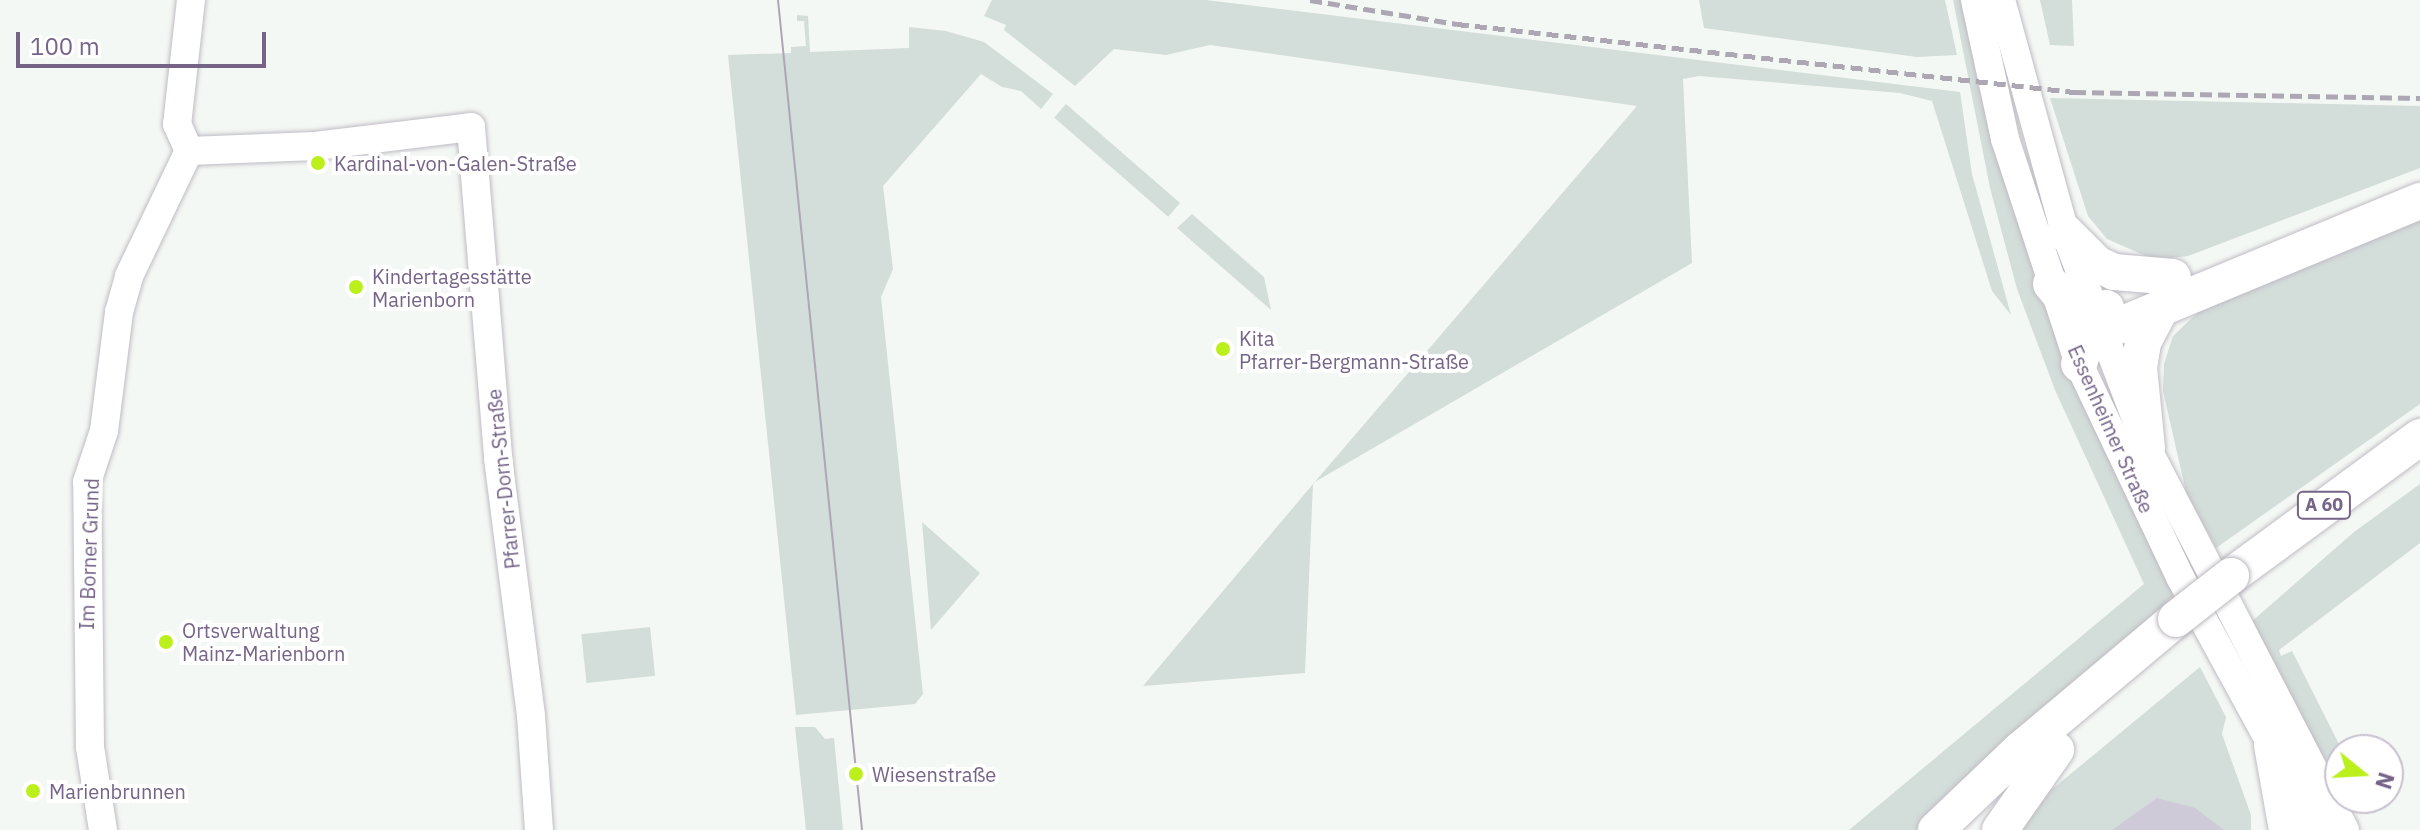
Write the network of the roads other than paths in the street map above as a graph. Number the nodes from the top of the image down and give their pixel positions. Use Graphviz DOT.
graph roads {
  1 [pos="191,0"];
  2 [pos="1975,0"];
  3 [pos="2001,0"];
  4 [pos="189,151"];
  5 [pos="2420,185"];
  6 [pos="2420,201"];
  7 [pos="2065,232"];
  8 [pos="2051,284"];
  9 [pos="2168,292"];
  10 [pos="2095,324"];
  11 [pos="2079,364"];
  12 [pos="2420,437"];
  13 [pos="2147,448"];
  14 [pos="2420,464"];
  15 [pos="2236,586"];
  16 [pos="2182,630"];
  17 [pos="2272,745"];
  18 [pos="2056,750"];
  19 [pos="103,830"];
  20 [pos="539,830"];
  21 [pos="1936,830"];
  22 [pos="1962,830"];
  23 [pos="2000,830"];
  24 [pos="2287,830"];
  25 [pos="2318,830"];
  26 [pos="2345,830"];
  1 -- 4 [label="street"];
  2 -- 8 [label="street, Essenheimer Straße"];
  3 -- 7 [label="street, Essenheimer Straße"];
  4 -- 19 [label="street, Im Borner Grund"];
  4 -- 20 [label="street, Pfarrer-Dorn-Straße"];
  5 -- 9 [label="highway"];
  6 -- 9 [label="highway"];
  7 -- 9 [label="highway"];
  7 -- 10 [label="street, Essenheimer Straße"];
  8 -- 10 [label="highway"];
  8 -- 11 [label="street, Essenheimer Straße"];
  9 -- 10 [label="highway"];
  9 -- 13 [label="highway"];
  10 -- 11 [label="highway"];
  10 -- 13 [label="street, Essenheimer Straße"];
  11 -- 17 [label="street, Essenheimer Straße"];
  12 -- 15 [label="highway, A 60"];
  13 -- 26 [label="street, Essenheimer Straße"];
  14 -- 15 [label="highway, A 60"];
  15 -- 16 [label="highway, A 60, bridge"];
  16 -- 18 [label="highway, A 60"];
  16 -- 21 [label="highway, A 60"];
  17 -- 24 [label="highway"];
  17 -- 25 [label="street, Essenheimer Straße"];
  18 -- 22 [label="highway, A 60"];
  18 -- 23 [label="highway"];
}
